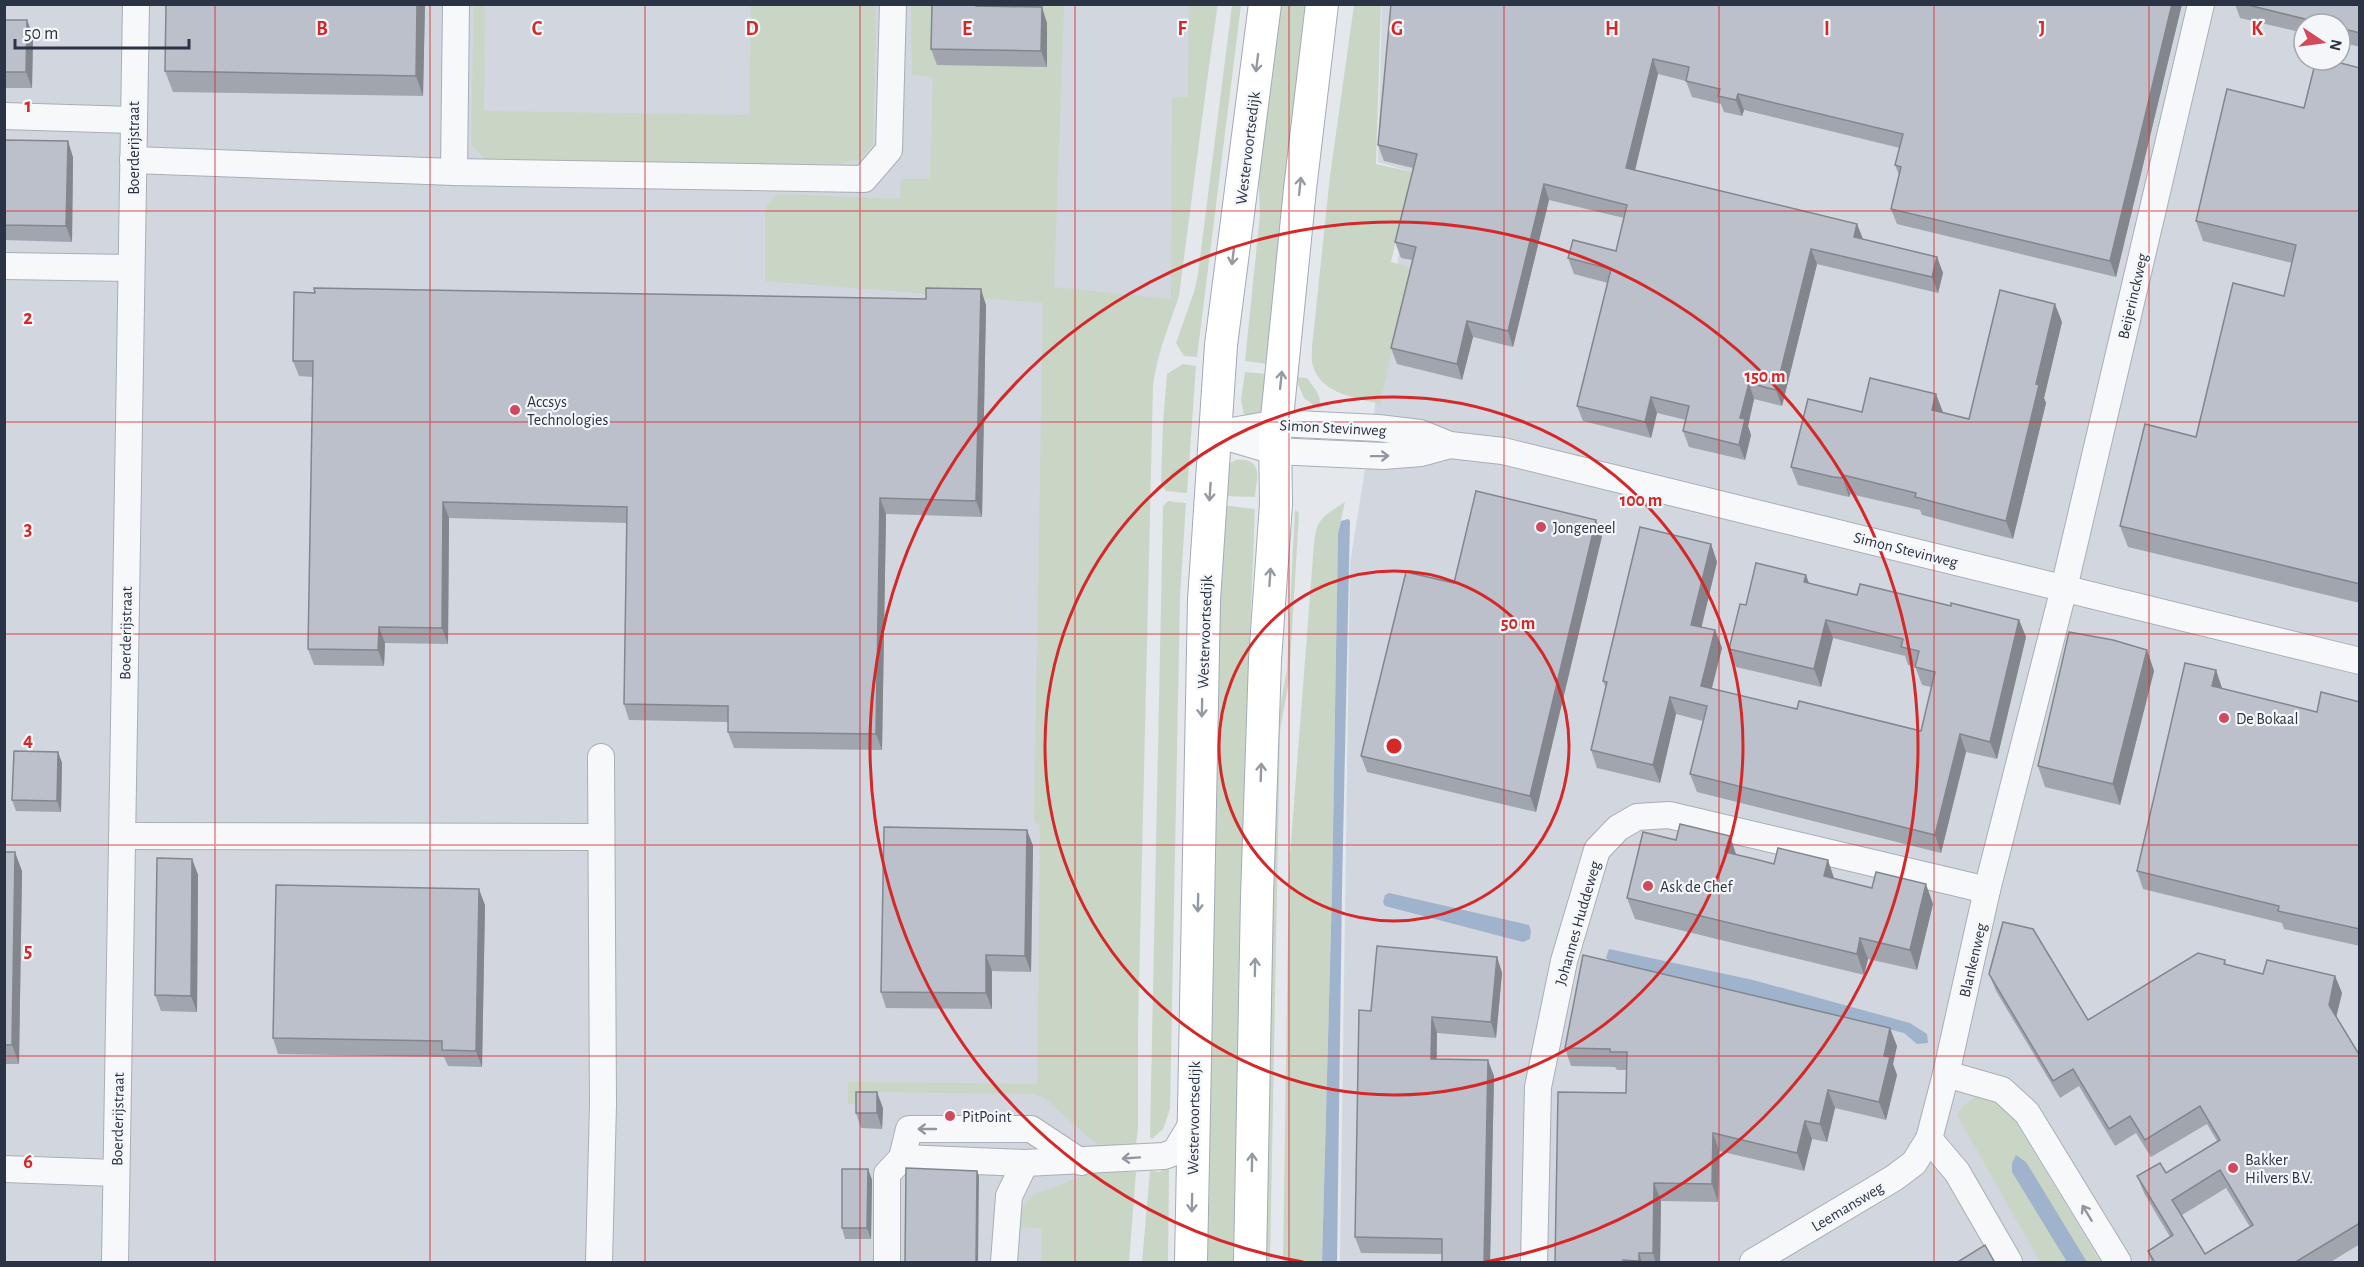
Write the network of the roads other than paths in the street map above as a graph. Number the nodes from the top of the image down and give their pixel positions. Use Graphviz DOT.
graph roads {
  1 [pos="136,4"];
  2 [pos="456,4"];
  3 [pos="893,4"];
  4 [pos="1265,4"];
  5 [pos="1322,4"];
  6 [pos="2201,4"];
  7 [pos="4,116"];
  8 [pos="132,120"];
  9 [pos="133,160"];
  10 [pos="454,172"];
  11 [pos="4,266"];
  12 [pos="131,268"];
  13 [pos="1215,434"];
  14 [pos="1276,437"];
  15 [pos="1450,445"];
  16 [pos="2064,588"];
  17 [pos="2360,662"];
  18 [pos="601,757"];
  19 [pos="122,836"];
  20 [pos="600,837"];
  21 [pos="1988,890"];
  22 [pos="1946,1074"];
  23 [pos="1193,1122"];
  24 [pos="1929,1139"];
  25 [pos="902,1158"];
  26 [pos="1080,1162"];
  27 [pos="1026,1163"];
  28 [pos="4,1169"];
  29 [pos="116,1173"];
  30 [pos="115,1263"];
  31 [pos="599,1263"];
  32 [pos="887,1263"];
  33 [pos="1004,1263"];
  34 [pos="1191,1263"];
  35 [pos="1250,1263"];
  36 [pos="1534,1263"];
  37 [pos="1753,1263"];
  38 [pos="2009,1263"];
  39 [pos="2118,1263"];
  1 -- 8 [label="street, Boerderijstraat"];
  2 -- 10 [label="street"];
  3 -- 10 [label="street"];
  4 -- 13 [label="main road, Westervoortsedijk, one-way"];
  14 -- 5 [label="main road, one-way"];
  6 -- 16 [label="street, Beijerinckweg"];
  7 -- 8 [label="street"];
  8 -- 9 [label="street, Boerderijstraat"];
  9 -- 10 [label="street"];
  9 -- 12 [label="street, Boerderijstraat"];
  11 -- 12 [label="street"];
  12 -- 19 [label="street, Boerderijstraat"];
  13 -- 14 [label="street"];
  13 -- 23 [label="main road, Westervoortsedijk, one-way"];
  14 -- 15 [label="street, Simon Stevinweg"];
  14 -- 15 [label="street, Simon Stevinweg, one-way"];
  35 -- 14 [label="main road, one-way"];
  15 -- 16 [label="street, Simon Stevinweg"];
  16 -- 17 [label="street, Simon Stevinweg"];
  16 -- 21 [label="street, Blankenweg"];
  18 -- 20 [label="street"];
  19 -- 20 [label="street"];
  19 -- 29 [label="street, Boerderijstraat"];
  20 -- 31 [label="street"];
  21 -- 22 [label="street, Blankenweg"];
  21 -- 36 [label="street, Johannes Huddeweg"];
  22 -- 24 [label="street, Leemansweg"];
  39 -- 22 [label="street, one-way"];
  23 -- 26 [label="street, one-way"];
  23 -- 34 [label="main road, Westervoortsedijk, one-way"];
  24 -- 37 [label="street, Leemansweg"];
  24 -- 38 [label="street"];
  26 -- 25 [label="street, one-way"];
  25 -- 27 [label="street"];
  25 -- 32 [label="street"];
  26 -- 27 [label="street"];
  27 -- 33 [label="street"];
  28 -- 29 [label="street"];
  29 -- 30 [label="street, Boerderijstraat"];
}
